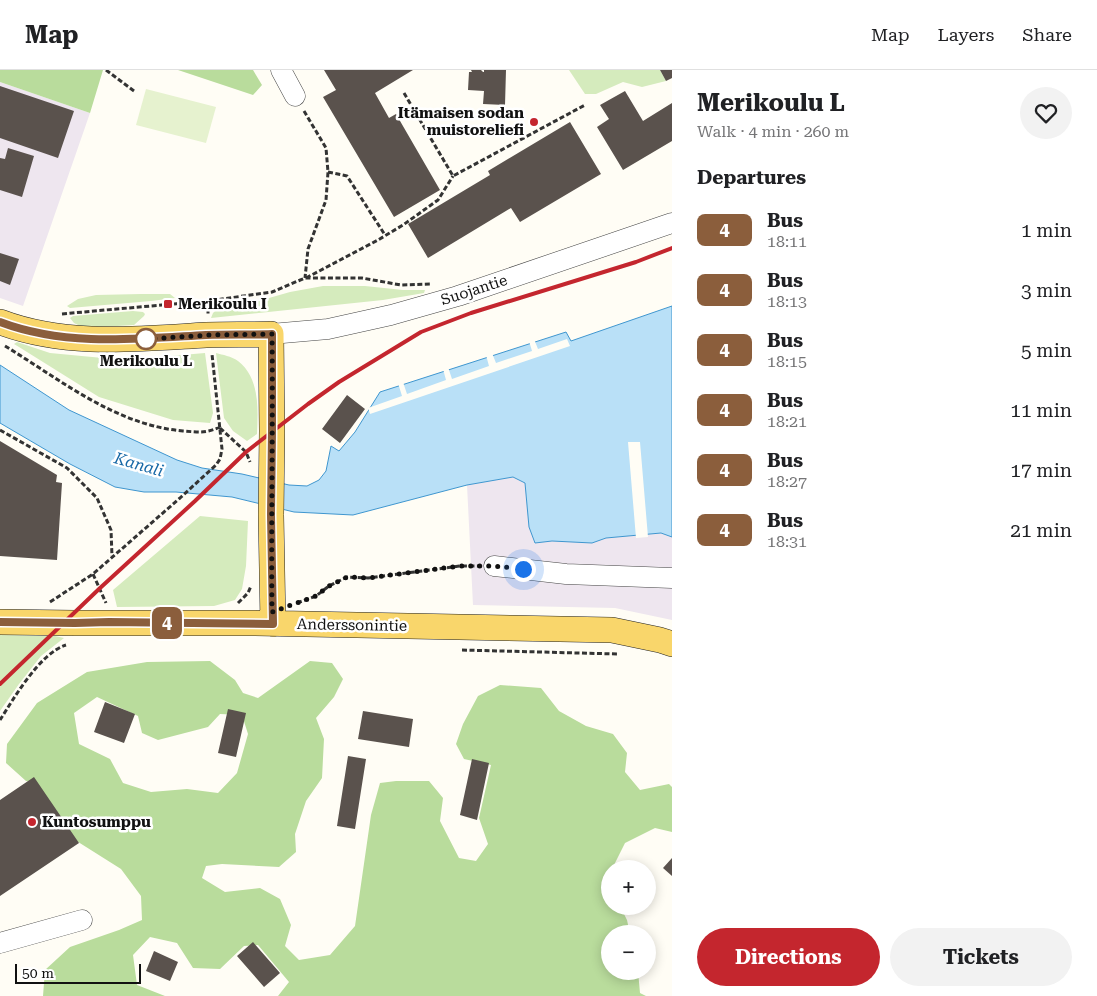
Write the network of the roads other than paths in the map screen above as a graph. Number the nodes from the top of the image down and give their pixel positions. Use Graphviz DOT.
graph roads {
  1 [pos="281,70"];
  2 [pos="295,96"];
  3 [pos="672,223"];
  4 [pos="0,322"];
  5 [pos="272,334"];
  6 [pos="494,566"];
  7 [pos="672,578"];
  8 [pos="273,618"];
  9 [pos="0,622"];
  10 [pos="672,644"];
  11 [pos="82,920"];
  12 [pos="0,943"];
  1 -- 2 [label="street"];
  3 -- 5 [label="street, Suojantie"];
  4 -- 5 [label="main road"];
  5 -- 8 [label="main road"];
  6 -- 7 [label="street"];
  8 -- 9 [label="main road, Anderssonintie"];
  8 -- 10 [label="main road, Anderssonintie"];
  11 -- 12 [label="street"];
}
